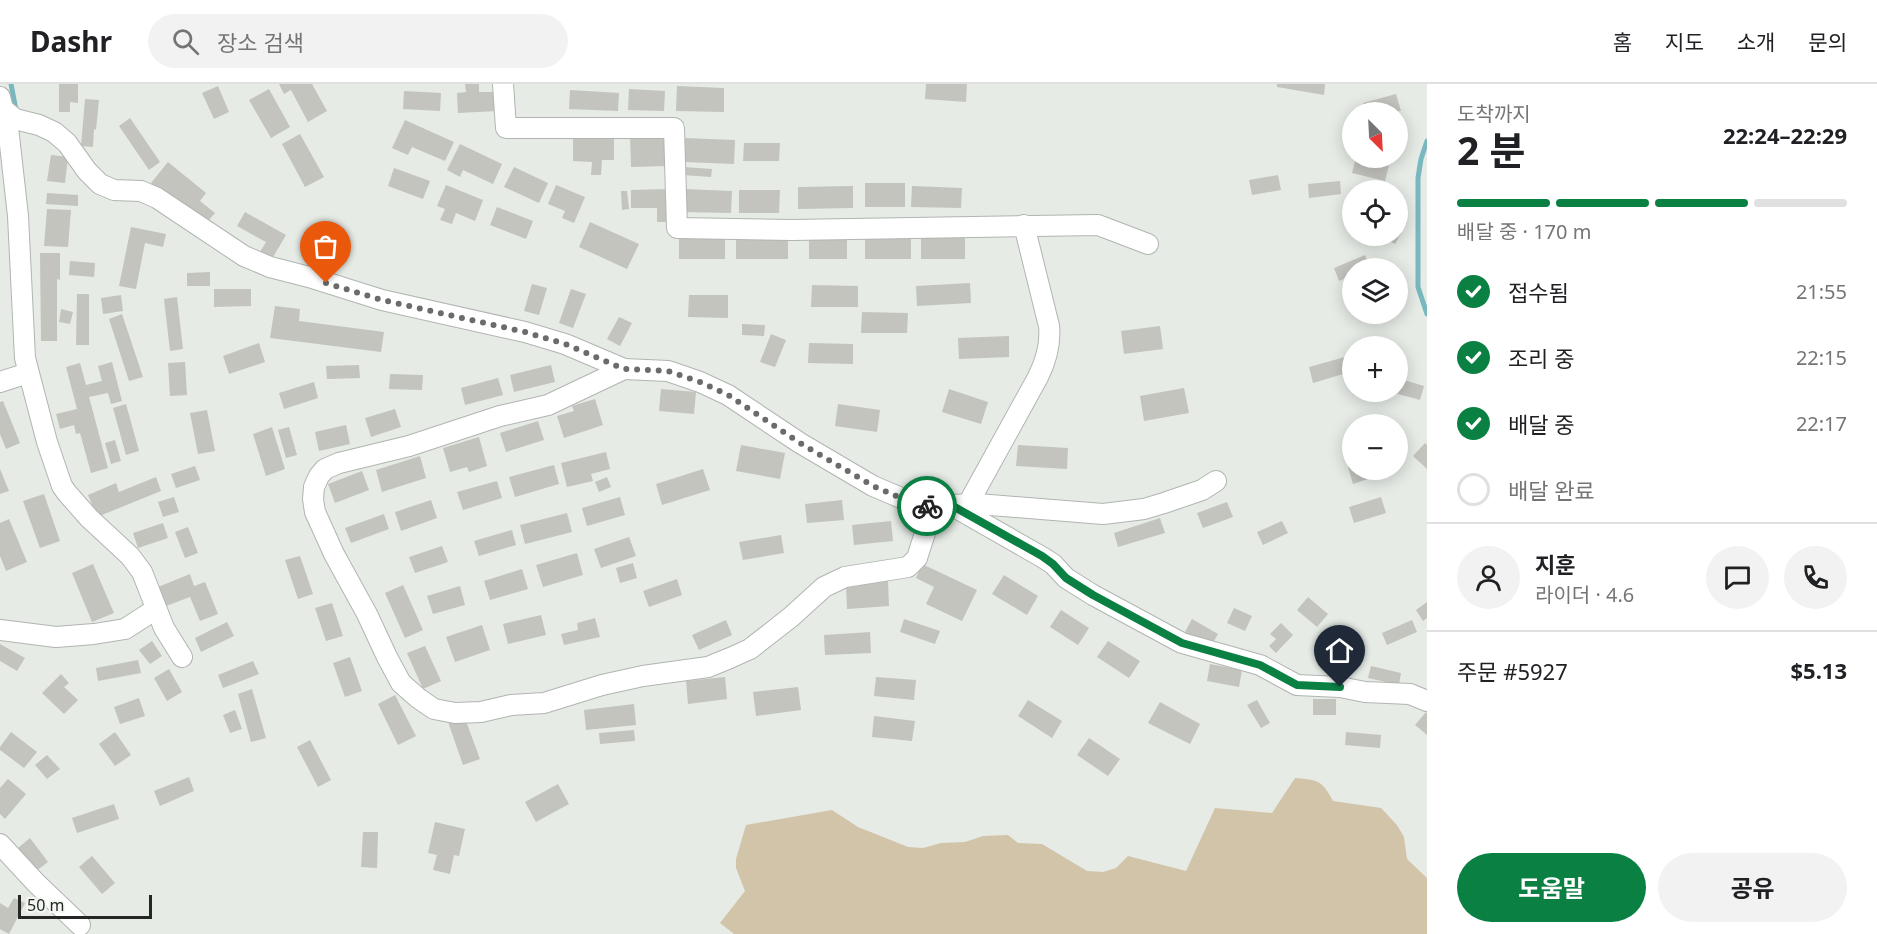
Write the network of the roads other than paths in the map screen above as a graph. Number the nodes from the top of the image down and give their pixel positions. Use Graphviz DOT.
graph roads {
  1 [pos="503,84"];
  2 [pos="1,103"];
  3 [pos="1024,225"];
  4 [pos="1148,244"];
  5 [pos="624,369"];
  6 [pos="28,373"];
  7 [pos="0,382"];
  8 [pos="1216,481"];
  9 [pos="951,505"];
  10 [pos="156,609"];
  11 [pos="0,630"];
  12 [pos="182,657"];
  13 [pos="1427,701"];
  14 [pos="0,844"];
  15 [pos="80,925"];
  1 -- 3 [label="street"];
  2 -- 5 [label="street"];
  2 -- 6 [label="street"];
  3 -- 4 [label="street"];
  3 -- 9 [label="street"];
  5 -- 9 [label="street"];
  5 -- 9 [label="street"];
  6 -- 7 [label="street"];
  6 -- 10 [label="street"];
  8 -- 9 [label="street"];
  9 -- 13 [label="street"];
  10 -- 11 [label="street"];
  10 -- 12 [label="street"];
  14 -- 15 [label="street"];
}
